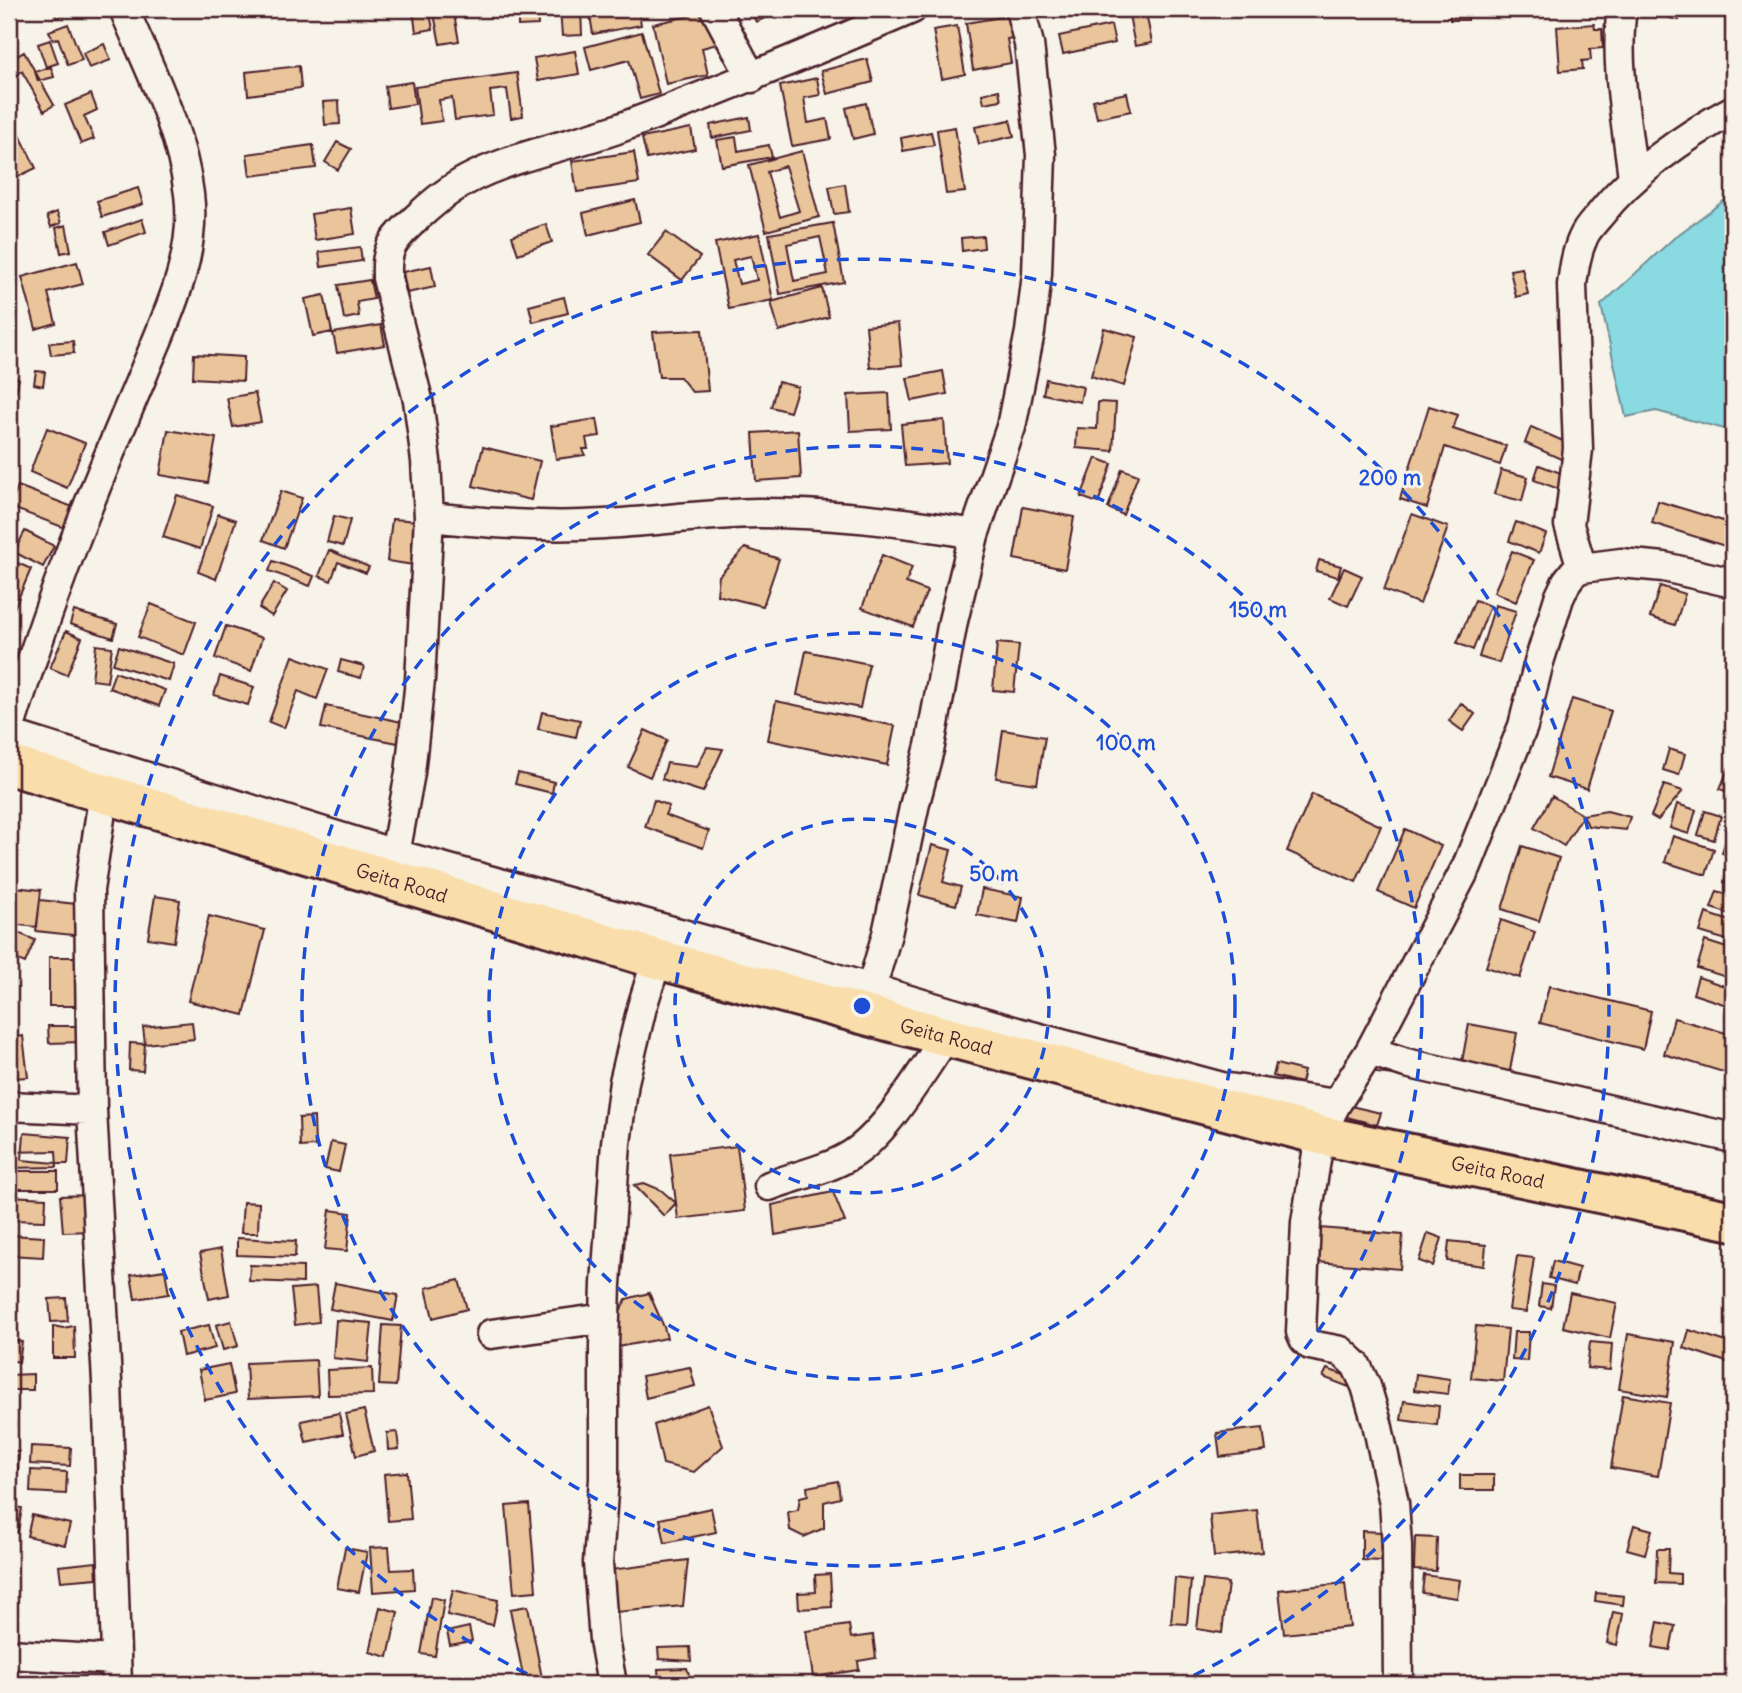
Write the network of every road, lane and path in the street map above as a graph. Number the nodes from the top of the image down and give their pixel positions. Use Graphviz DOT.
graph roads {
  1 [pos="124,9"];
  2 [pos="715,9"];
  3 [pos="912,9"];
  4 [pos="1020,9"];
  5 [pos="1622,9"];
  6 [pos="752,78"];
  7 [pos="1733,110"];
  8 [pos="1633,178"];
  9 [pos="429,517"];
  10 [pos="974,534"];
  11 [pos="1583,568"];
  12 [pos="1733,583"];
  13 [pos="9,732"];
  14 [pos="9,765"];
  15 [pos="104,792"];
  16 [pos="395,854"];
  17 [pos="657,959"];
  18 [pos="871,989"];
  19 [pos="946,1037"];
  20 [pos="1370,1051"];
  21 [pos="9,1106"];
  22 [pos="92,1110"];
  23 [pos="1328,1120"];
  24 [pos="1733,1138"];
  25 [pos="769,1185"];
  26 [pos="1733,1221"];
  27 [pos="605,1318"];
  28 [pos="491,1334"];
  29 [pos="9,1654"];
  30 [pos="116,1672"];
  31 [pos="612,1684"];
  32 [pos="1398,1684"];
  1 -- 13 [label="street"];
  2 -- 6 [label="street"];
  3 -- 6 [label="street"];
  4 -- 10 [label="street"];
  5 -- 8 [label="street"];
  6 -- 9 [label="street"];
  7 -- 8 [label="street"];
  8 -- 11 [label="street"];
  9 -- 10 [label="street"];
  9 -- 16 [label="street"];
  10 -- 18 [label="street"];
  11 -- 12 [label="street"];
  11 -- 20 [label="street"];
  13 -- 16 [label="street"];
  14 -- 15 [label="highway, Geita Road"];
  15 -- 17 [label="highway, Geita Road"];
  15 -- 22 [label="street"];
  16 -- 18 [label="street"];
  17 -- 19 [label="highway, Geita Road"];
  17 -- 27 [label="street"];
  18 -- 23 [label="street"];
  19 -- 23 [label="highway, Geita Road"];
  19 -- 25 [label="street"];
  20 -- 23 [label="street"];
  20 -- 24 [label="street"];
  21 -- 22 [label="street"];
  22 -- 30 [label="street"];
  23 -- 26 [label="highway, Geita Road"];
  23 -- 32 [label="street"];
  27 -- 28 [label="street"];
  27 -- 31 [label="street"];
  29 -- 30 [label="street"];
}
